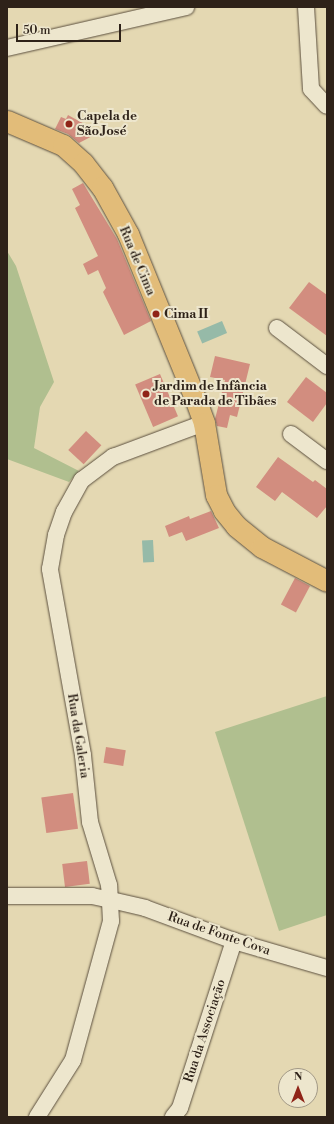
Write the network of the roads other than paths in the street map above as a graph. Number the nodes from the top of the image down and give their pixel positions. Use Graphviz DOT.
graph roads {
  1 [pos="186,7"];
  2 [pos="306,7"];
  3 [pos="7,48"];
  4 [pos="327,106"];
  5 [pos="7,121"];
  6 [pos="277,328"];
  7 [pos="327,366"];
  8 [pos="204,423"];
  9 [pos="291,434"];
  10 [pos="327,461"];
  11 [pos="327,581"];
  12 [pos="7,896"];
  13 [pos="111,900"];
  14 [pos="234,941"];
  15 [pos="327,968"];
  16 [pos="37,1117"];
  17 [pos="172,1117"];
  1 -- 3 [label="street"];
  2 -- 4 [label="street"];
  5 -- 8 [label="main road, Rua de Cima"];
  6 -- 7 [label="street"];
  8 -- 11 [label="main road, Rua de Cima"];
  8 -- 13 [label="street, Rua da Galeria"];
  9 -- 10 [label="street"];
  12 -- 13 [label="street, Rua de Fonte Cova"];
  13 -- 14 [label="street, Rua de Fonte Cova"];
  13 -- 16 [label="street, Rua da Galeria"];
  14 -- 15 [label="street, Rua de Fonte Cova"];
  14 -- 17 [label="street, Rua da Associação"];
}
